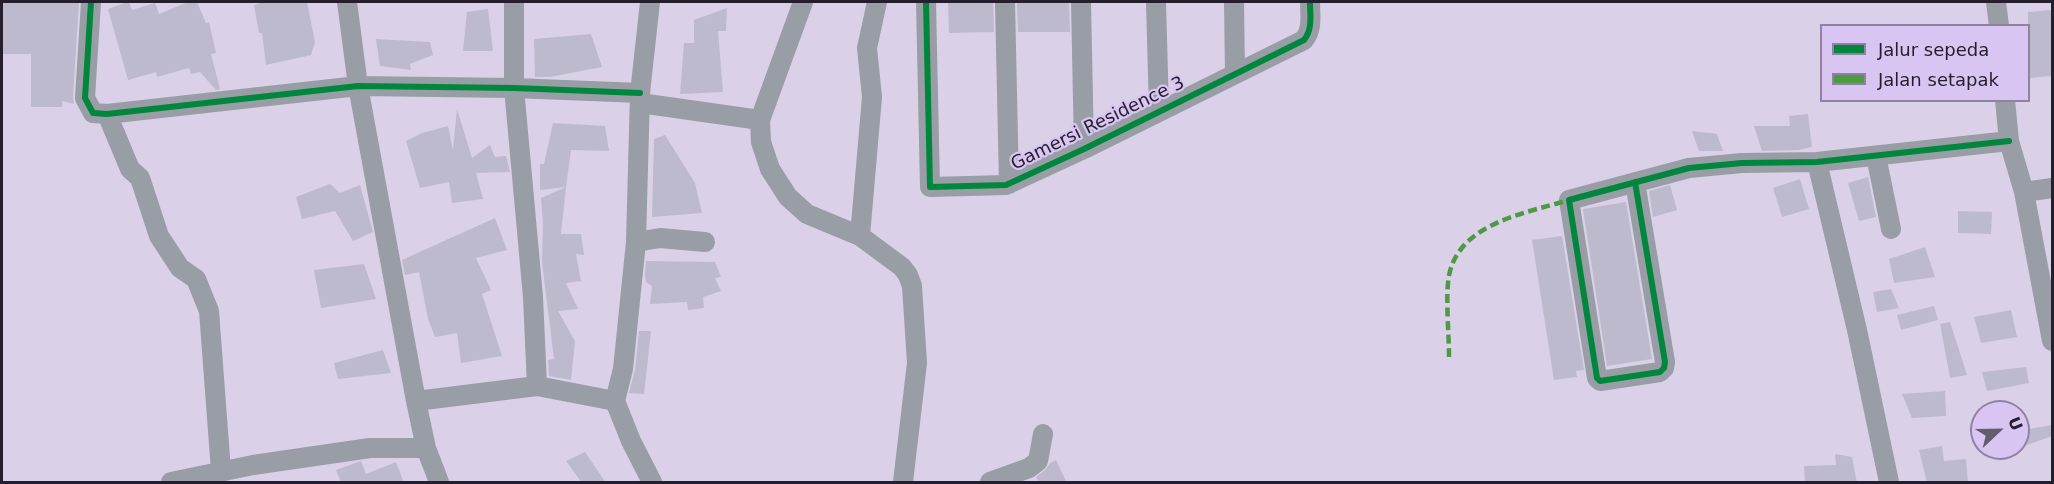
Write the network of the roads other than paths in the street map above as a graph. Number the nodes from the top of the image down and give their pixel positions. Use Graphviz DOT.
graph roads {
  1 [pos="91,2"];
  2 [pos="347,2"];
  3 [pos="514,2"];
  4 [pos="650,2"];
  5 [pos="803,2"];
  6 [pos="877,2"];
  7 [pos="926,2"];
  8 [pos="1005,2"];
  9 [pos="1081,2"];
  10 [pos="1156,2"];
  11 [pos="1234,2"];
  12 [pos="1310,2"];
  13 [pos="1996,2"];
  14 [pos="1999,24"];
  15 [pos="1235,74"];
  16 [pos="358,86"];
  17 [pos="514,88"];
  18 [pos="640,98"];
  19 [pos="2005,102"];
  20 [pos="1159,111"];
  21 [pos="107,114"];
  22 [pos="760,120"];
  23 [pos="2009,141"];
  24 [pos="1084,149"];
  25 [pos="1876,156"];
  26 [pos="1817,162"];
  27 [pos="1635,182"];
  28 [pos="1009,184"];
  29 [pos="2052,189"];
  30 [pos="2024,192"];
  31 [pos="1892,229"];
  32 [pos="860,236"];
  33 [pos="636,242"];
  34 [pos="705,242"];
  35 [pos="2052,341"];
  36 [pos="537,386"];
  37 [pos="416,401"];
  38 [pos="615,401"];
  39 [pos="1043,434"];
  40 [pos="426,448"];
  41 [pos="221,471"];
  42 [pos="171,483"];
  43 [pos="439,483"];
  44 [pos="652,483"];
  45 [pos="903,483"];
  46 [pos="990,483"];
  47 [pos="1889,483"];
  1 -- 21 [label="street"];
  2 -- 16 [label="street"];
  3 -- 17 [label="street"];
  4 -- 18 [label="street"];
  5 -- 22 [label="street"];
  6 -- 32 [label="street"];
  7 -- 28 [label="street, Gamersi Residence 3"];
  8 -- 28 [label="street, Gamersi Residence 3"];
  9 -- 24 [label="street, Gamersi Residence 3"];
  10 -- 20 [label="street, Gamersi Residence 3"];
  11 -- 15 [label="street"];
  12 -- 15 [label="street, Gamersi Residence 3"];
  13 -- 14 [label="street"];
  15 -- 20 [label="street, Gamersi Residence 3"];
  16 -- 17 [label="street"];
  16 -- 21 [label="street"];
  16 -- 37 [label="street"];
  17 -- 18 [label="street"];
  17 -- 36 [label="street"];
  18 -- 22 [label="street"];
  18 -- 33 [label="street"];
  19 -- 23 [label="street"];
  20 -- 24 [label="street, Gamersi Residence 3"];
  21 -- 41 [label="street"];
  22 -- 32 [label="street"];
  23 -- 25 [label="street"];
  23 -- 30 [label="street"];
  24 -- 28 [label="street, Gamersi Residence 3"];
  25 -- 26 [label="street"];
  25 -- 31 [label="street"];
  26 -- 27 [label="street"];
  26 -- 47 [label="street"];
  27 -- 27 [label="street"];
  29 -- 30 [label="street"];
  30 -- 35 [label="street"];
  32 -- 45 [label="street"];
  33 -- 34 [label="street"];
  33 -- 38 [label="street"];
  36 -- 37 [label="street"];
  36 -- 38 [label="street"];
  37 -- 40 [label="street"];
  38 -- 44 [label="street"];
  39 -- 46 [label="street"];
  40 -- 41 [label="street"];
  40 -- 43 [label="street"];
  41 -- 42 [label="street"];
}
